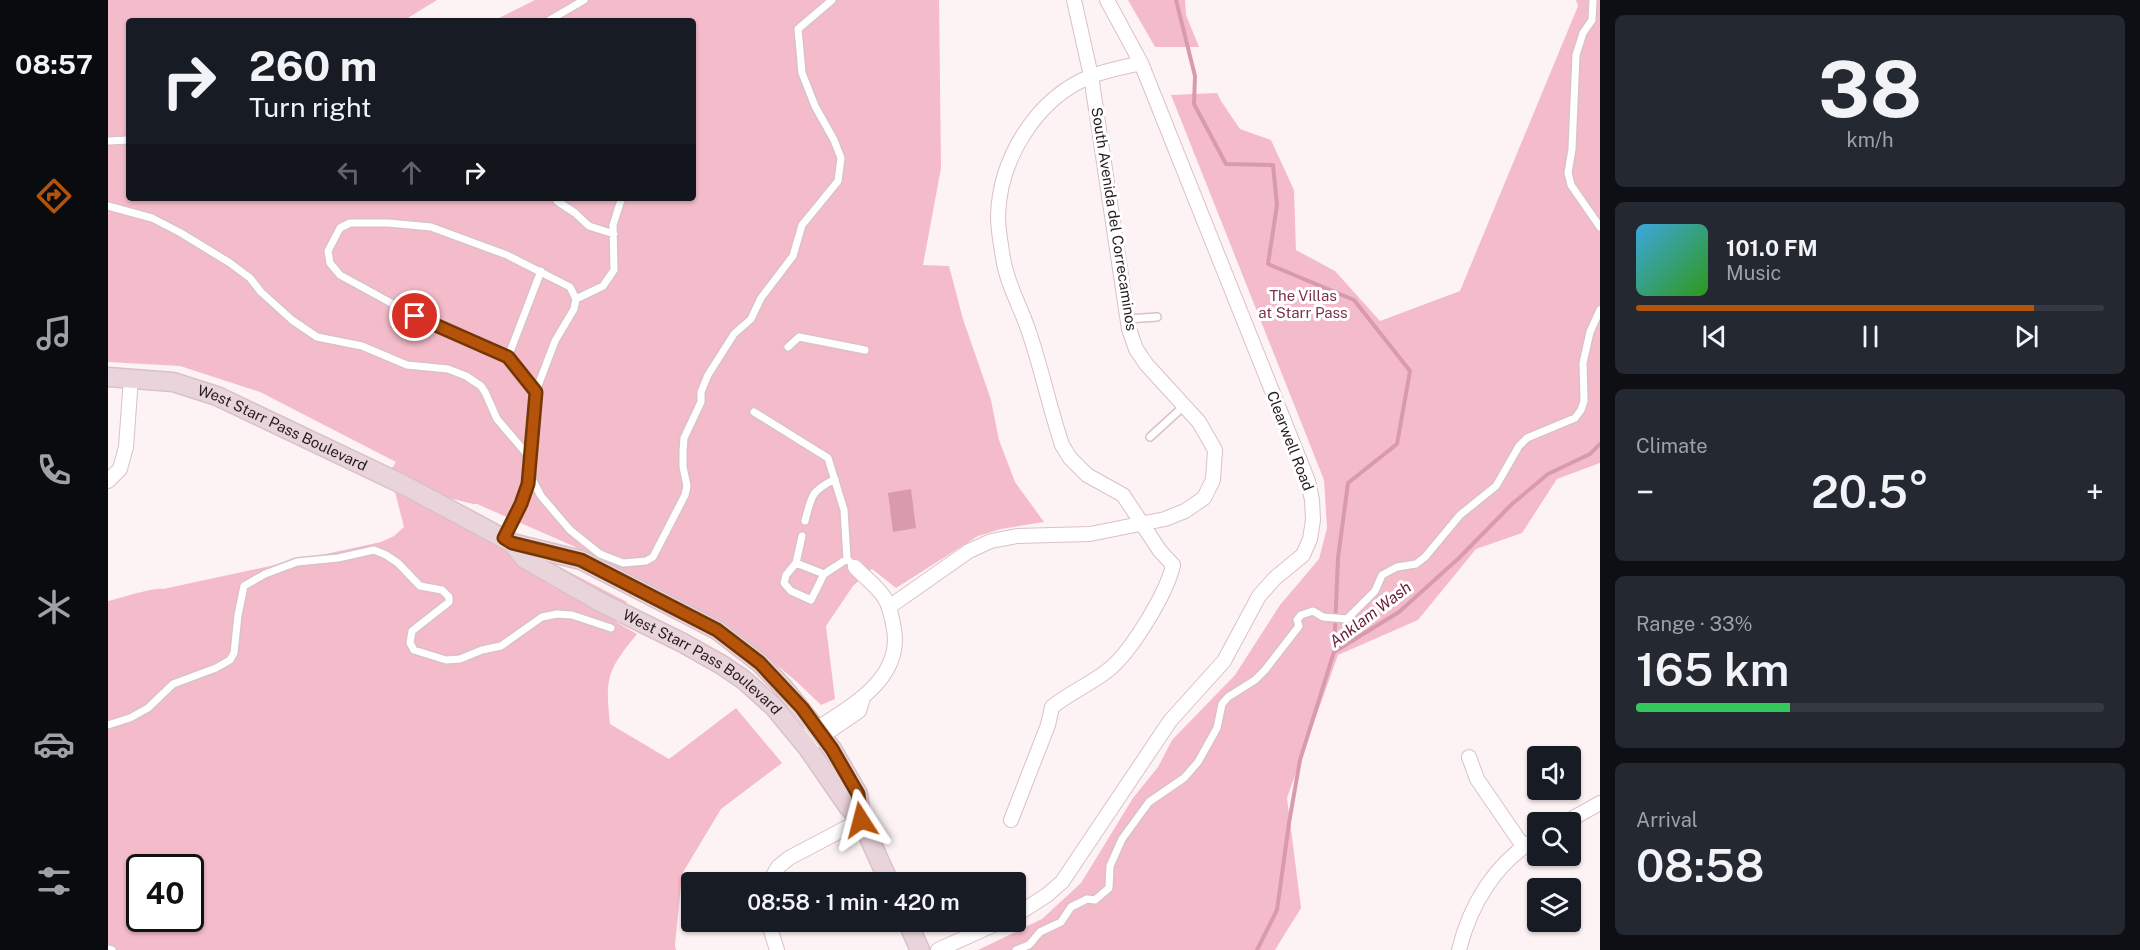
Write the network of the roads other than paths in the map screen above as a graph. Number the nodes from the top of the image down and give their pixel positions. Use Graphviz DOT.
graph roads {
  1 [pos="584,0"];
  2 [pos="832,0"];
  3 [pos="1074,0"];
  4 [pos="1107,0"];
  5 [pos="1593,0"];
  6 [pos="553,18"];
  7 [pos="1141,63"];
  8 [pos="1092,76"];
  9 [pos="126,140"];
  10 [pos="108,141"];
  11 [pos="557,201"];
  12 [pos="621,201"];
  13 [pos="108,206"];
  14 [pos="1600,226"];
  15 [pos="614,234"];
  16 [pos="541,271"];
  17 [pos="576,299"];
  18 [pos="1600,310"];
  19 [pos="1157,316"];
  20 [pos="1127,319"];
  21 [pos="789,347"];
  22 [pos="865,350"];
  23 [pos="508,357"];
  24 [pos="108,377"];
  25 [pos="131,378"];
  26 [pos="536,392"];
  27 [pos="1184,406"];
  28 [pos="754,412"];
  29 [pos="1150,437"];
  30 [pos="530,472"];
  31 [pos="835,479"];
  32 [pos="108,481"];
  33 [pos="805,521"];
  34 [pos="1142,523"];
  35 [pos="802,536"];
  36 [pos="508,540"];
  37 [pos="796,563"];
  38 [pos="851,563"];
  39 [pos="824,574"];
  40 [pos="889,608"];
  41 [pos="611,628"];
  42 [pos="108,725"];
  43 [pos="820,732"];
  44 [pos="804,743"];
  45 [pos="1469,757"];
  46 [pos="1600,803"];
  47 [pos="1581,814"];
  48 [pos="861,820"];
  49 [pos="1011,820"];
  50 [pos="1527,844"];
  51 [pos="1523,846"];
  52 [pos="775,872"];
  53 [pos="884,872"];
  54 [pos="1026,910"];
  55 [pos="771,932"];
  56 [pos="912,932"];
  57 [pos="978,932"];
  58 [pos="777,950"];
  59 [pos="920,950"];
  60 [pos="938,950"];
  61 [pos="1016,950"];
  62 [pos="1459,950"];
  1 -- 6 [label="lane"];
  2 -- 30 [label="lane"];
  3 -- 8 [label="street, South Avenida del Correcaminos"];
  4 -- 7 [label="street, Clearwell Road"];
  5 -- 14 [label="lane"];
  7 -- 8 [label="street"];
  7 -- 54 [label="street, Clearwell Road"];
  8 -- 20 [label="street, South Avenida del Correcaminos"];
  8 -- 34 [label="street"];
  9 -- 10 [label="lane"];
  11 -- 15 [label="lane"];
  12 -- 15 [label="lane"];
  13 -- 30 [label="lane"];
  15 -- 17 [label="lane"];
  16 -- 17 [label="lane"];
  16 -- 23 [label="lane"];
  16 -- 23 [label="lane"];
  17 -- 26 [label="lane"];
  18 -- 61 [label="lane"];
  19 -- 20 [label="lane"];
  20 -- 27 [label="street, South Avenida del Correcaminos"];
  21 -- 22 [label="lane"];
  23 -- 26 [label="lane"];
  24 -- 25 [label="street, West Starr Pass Boulevard"];
  25 -- 32 [label="street"];
  25 -- 36 [label="street, West Starr Pass Boulevard"];
  26 -- 30 [label="lane"];
  27 -- 29 [label="lane"];
  27 -- 34 [label="street, South Avenida del Correcaminos"];
  28 -- 31 [label="lane"];
  30 -- 36 [label="lane"];
  31 -- 33 [label="lane"];
  31 -- 38 [label="lane"];
  34 -- 40 [label="street, South Avenida del Correcaminos"];
  34 -- 49 [label="street"];
  35 -- 37 [label="lane"];
  36 -- 43 [label="street, West Starr Pass Boulevard"];
  36 -- 44 [label="street, West Starr Pass Boulevard"];
  37 -- 39 [label="lane"];
  37 -- 39 [label="lane"];
  38 -- 39 [label="lane"];
  38 -- 40 [label="street"];
  40 -- 43 [label="street"];
  41 -- 42 [label="lane"];
  43 -- 44 [label="street"];
  43 -- 48 [label="street, West Starr Pass Boulevard"];
  44 -- 48 [label="street, West Starr Pass Boulevard"];
  45 -- 51 [label="street"];
  46 -- 47 [label="street"];
  48 -- 52 [label="street"];
  48 -- 53 [label="street, West Starr Pass Boulevard"];
  50 -- 51 [label="street"];
  51 -- 62 [label="street"];
  55 -- 58 [label="street"];
  56 -- 59 [label="street"];
  57 -- 60 [label="street"];
}
